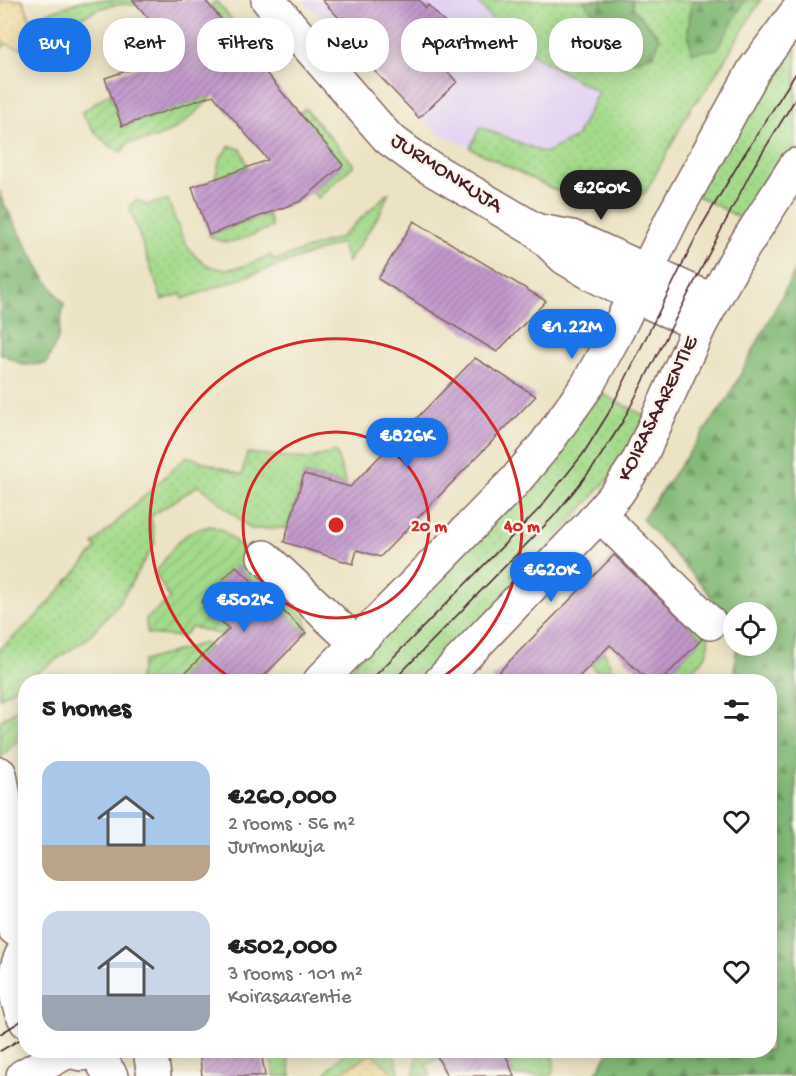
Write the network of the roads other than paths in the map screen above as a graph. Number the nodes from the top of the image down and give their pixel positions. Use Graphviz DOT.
graph roads {
  1 [pos="268,0"];
  2 [pos="796,13"];
  3 [pos="796,165"];
  4 [pos="641,283"];
  5 [pos="707,313"];
  6 [pos="599,514"];
  7 [pos="264,557"];
  8 [pos="710,623"];
  9 [pos="357,644"];
  10 [pos="327,674"];
  11 [pos="448,674"];
  12 [pos="0,774"];
  13 [pos="18,931"];
  14 [pos="18,965"];
  15 [pos="7,985"];
  16 [pos="18,1004"];
  17 [pos="82,1058"];
  18 [pos="151,1058"];
  19 [pos="23,1076"];
  20 [pos="154,1076"];
  1 -- 4 [label="street, JURMONKUJA"];
  2 -- 4 [label="street"];
  3 -- 5 [label="street, KOIRASAARENTIE"];
  4 -- 5 [label="street, JURMONKUJA"];
  4 -- 9 [label="street"];
  5 -- 6 [label="street, KOIRASAARENTIE"];
  6 -- 8 [label="street"];
  6 -- 11 [label="street, KOIRASAARENTIE"];
  7 -- 9 [label="street"];
  9 -- 10 [label="street"];
  12 -- 13 [label="street"];
  14 -- 15 [label="street"];
  15 -- 16 [label="street"];
  17 -- 19 [label="street"];
  18 -- 20 [label="street"];
}
